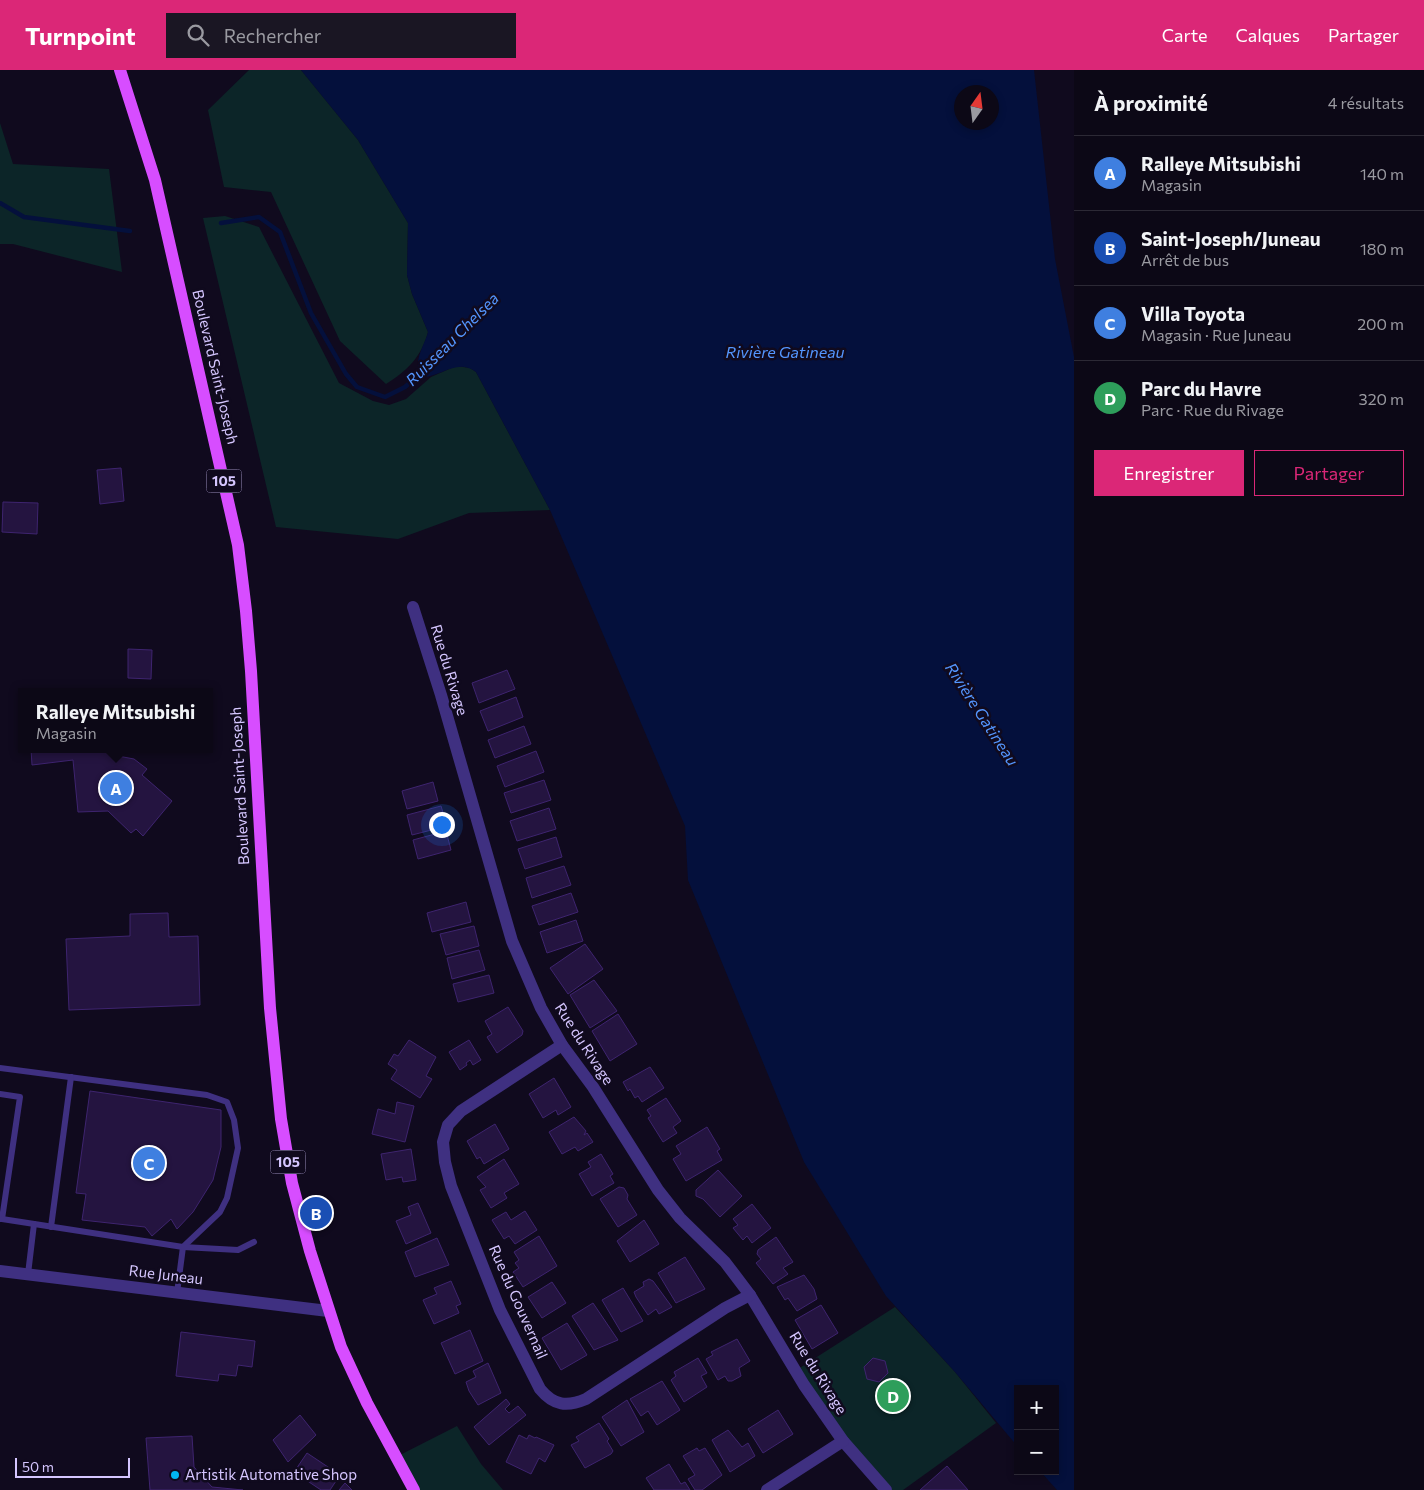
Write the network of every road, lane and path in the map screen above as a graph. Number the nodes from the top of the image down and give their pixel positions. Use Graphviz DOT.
graph roads {
  1 [pos="120,70"];
  2 [pos="412,607"];
  3 [pos="562,1045"];
  4 [pos="0,1068"];
  5 [pos="71,1077"];
  6 [pos="0,1094"];
  7 [pos="1,1219"];
  8 [pos="34,1224"];
  9 [pos="51,1227"];
  10 [pos="254,1242"];
  11 [pos="183,1248"];
  12 [pos="0,1271"];
  13 [pos="28,1274"];
  14 [pos="178,1292"];
  15 [pos="750,1296"];
  16 [pos="328,1311"];
  17 [pos="843,1441"];
  18 [pos="414,1490"];
  19 [pos="767,1490"];
  20 [pos="886,1490"];
  1 -- 16 [label="main road, Boulevard Saint-Joseph / 105"];
  2 -- 3 [label="street, Rue du Rivage"];
  3 -- 15 [label="street, Rue du Rivage"];
  3 -- 15 [label="street, Rue du Gouvernail"];
  4 -- 5 [label="lane"];
  5 -- 9 [label="lane"];
  5 -- 11 [label="lane"];
  6 -- 7 [label="lane"];
  7 -- 8 [label="lane"];
  8 -- 9 [label="lane"];
  8 -- 13 [label="lane"];
  9 -- 11 [label="lane"];
  10 -- 11 [label="lane"];
  11 -- 14 [label="lane"];
  12 -- 13 [label="street, Rue Juneau"];
  13 -- 14 [label="street, Rue Juneau"];
  14 -- 16 [label="street, Rue Juneau"];
  15 -- 17 [label="street, Rue du Rivage"];
  16 -- 18 [label="main road, Boulevard Saint-Joseph / 105"];
  17 -- 19 [label="street"];
  17 -- 20 [label="street, Rue du Rivage"];
}
